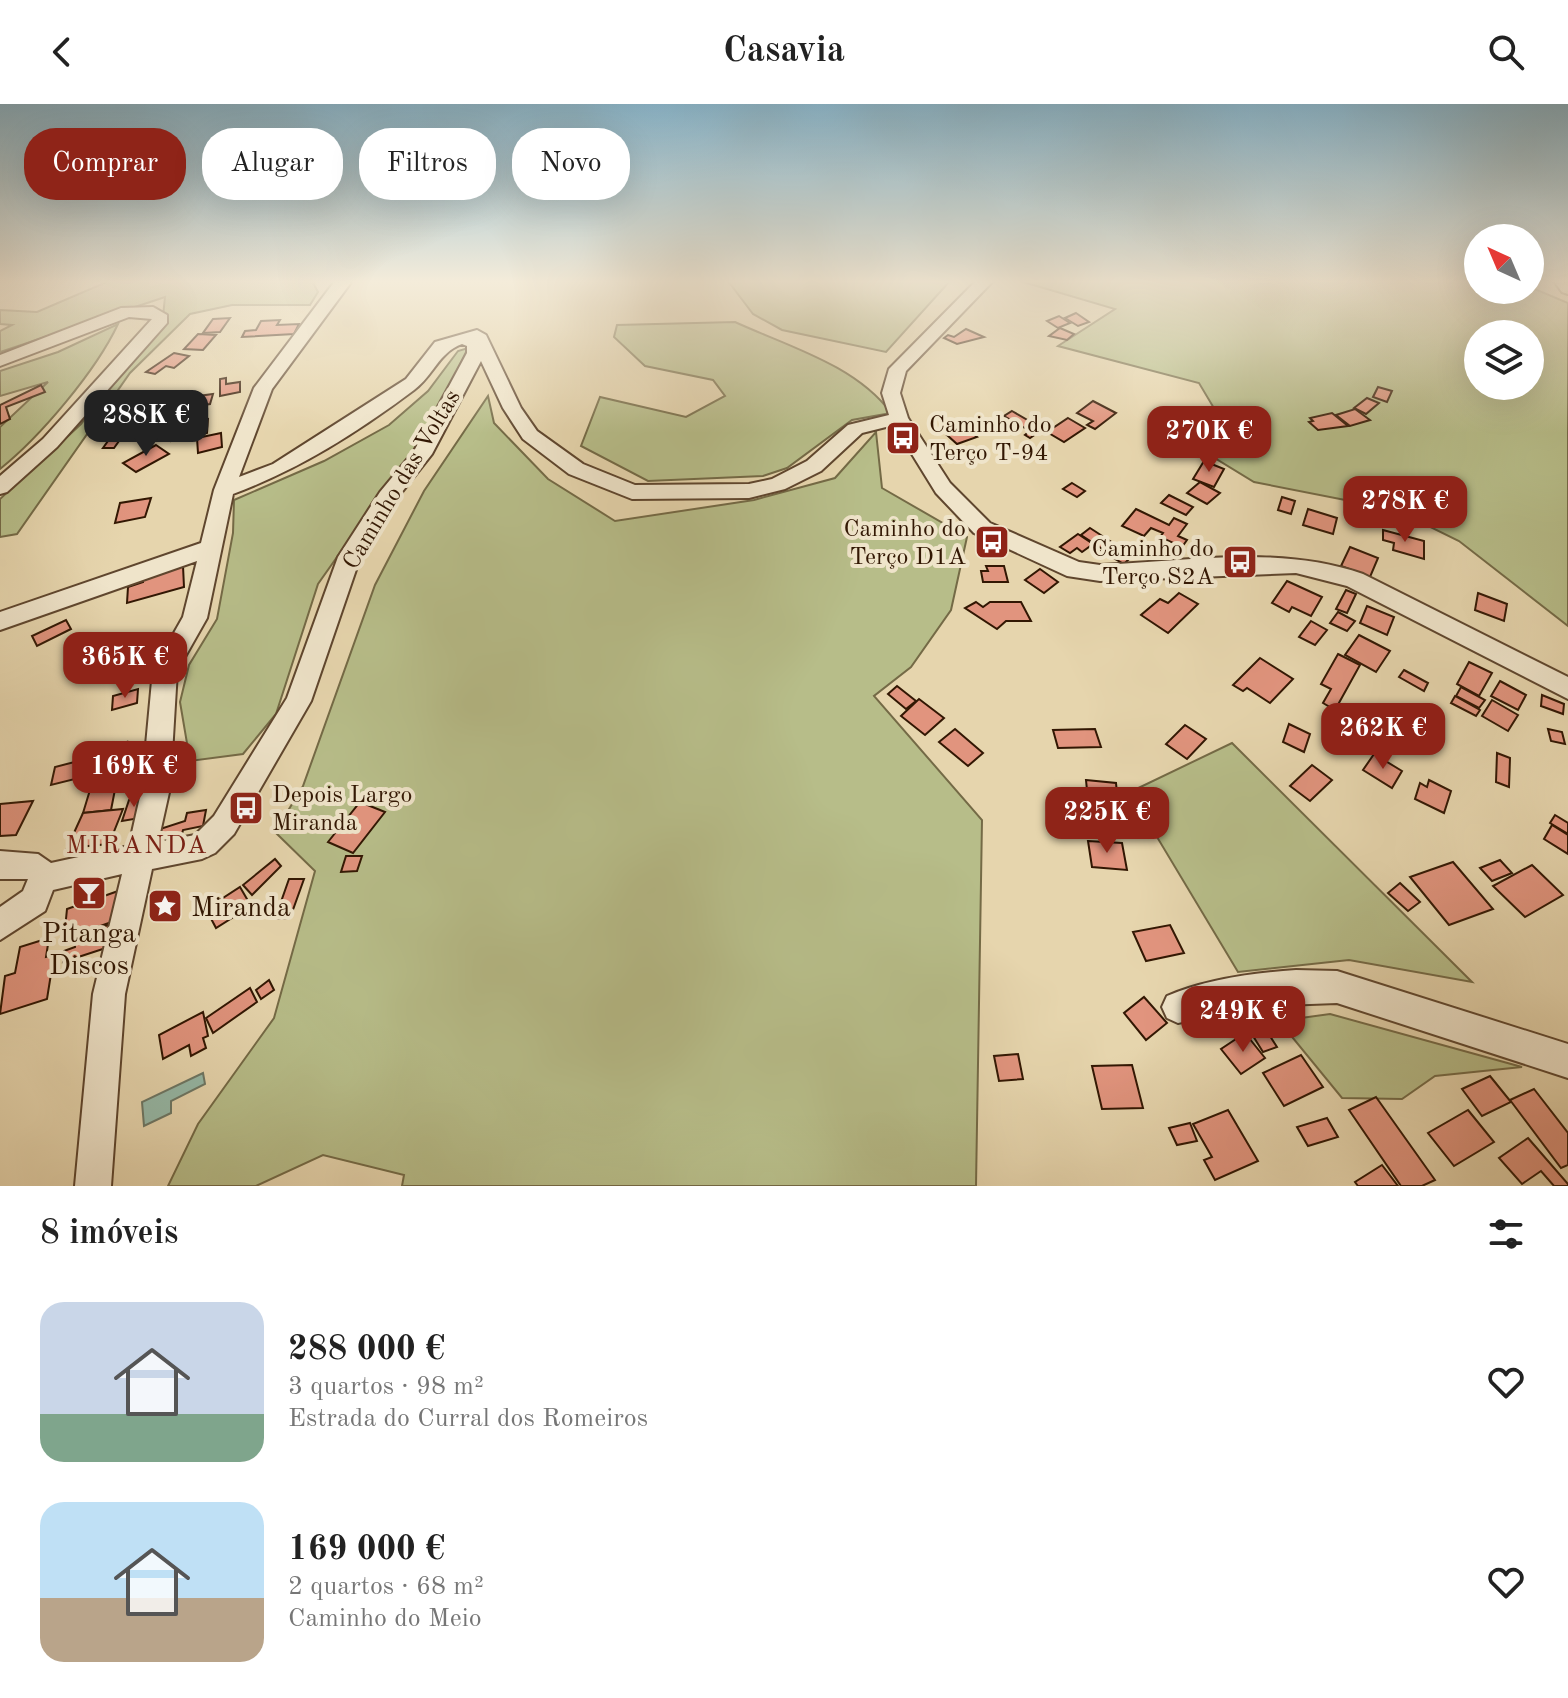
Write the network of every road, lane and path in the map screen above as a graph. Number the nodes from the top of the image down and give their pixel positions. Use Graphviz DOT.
graph roads {
  1 [pos="76,331"];
  2 [pos="150,331"];
  3 [pos="306,331"];
  4 [pos="935,331"];
  5 [pos="463,338"];
  6 [pos="0,361"];
  7 [pos="899,418"];
  8 [pos="0,487"];
  9 [pos="224,490"];
  10 [pos="208,549"];
  11 [pos="0,621"];
  12 [pos="1568,689"];
  13 [pos="138,857"];
  14 [pos="0,865"];
  15 [pos="43,879"];
  16 [pos="0,925"];
  17 [pos="1178,1007"];
  18 [pos="1568,1061"];
  19 [pos="93,1186"];
  1 -- 6 [label="street"];
  2 -- 8 [label="street"];
  3 -- 9 [label="street"];
  4 -- 7 [label="street"];
  5 -- 7 [label="street"];
  5 -- 9 [label="street, Caminho das Voltas"];
  5 -- 13 [label="street, Caminho das Voltas"];
  7 -- 12 [label="street"];
  9 -- 10 [label="street"];
  10 -- 11 [label="street"];
  10 -- 13 [label="street"];
  13 -- 15 [label="street, Caminho das Voltas"];
  13 -- 19 [label="street"];
  14 -- 15 [label="street"];
  15 -- 16 [label="street"];
  17 -- 18 [label="street"];
}
